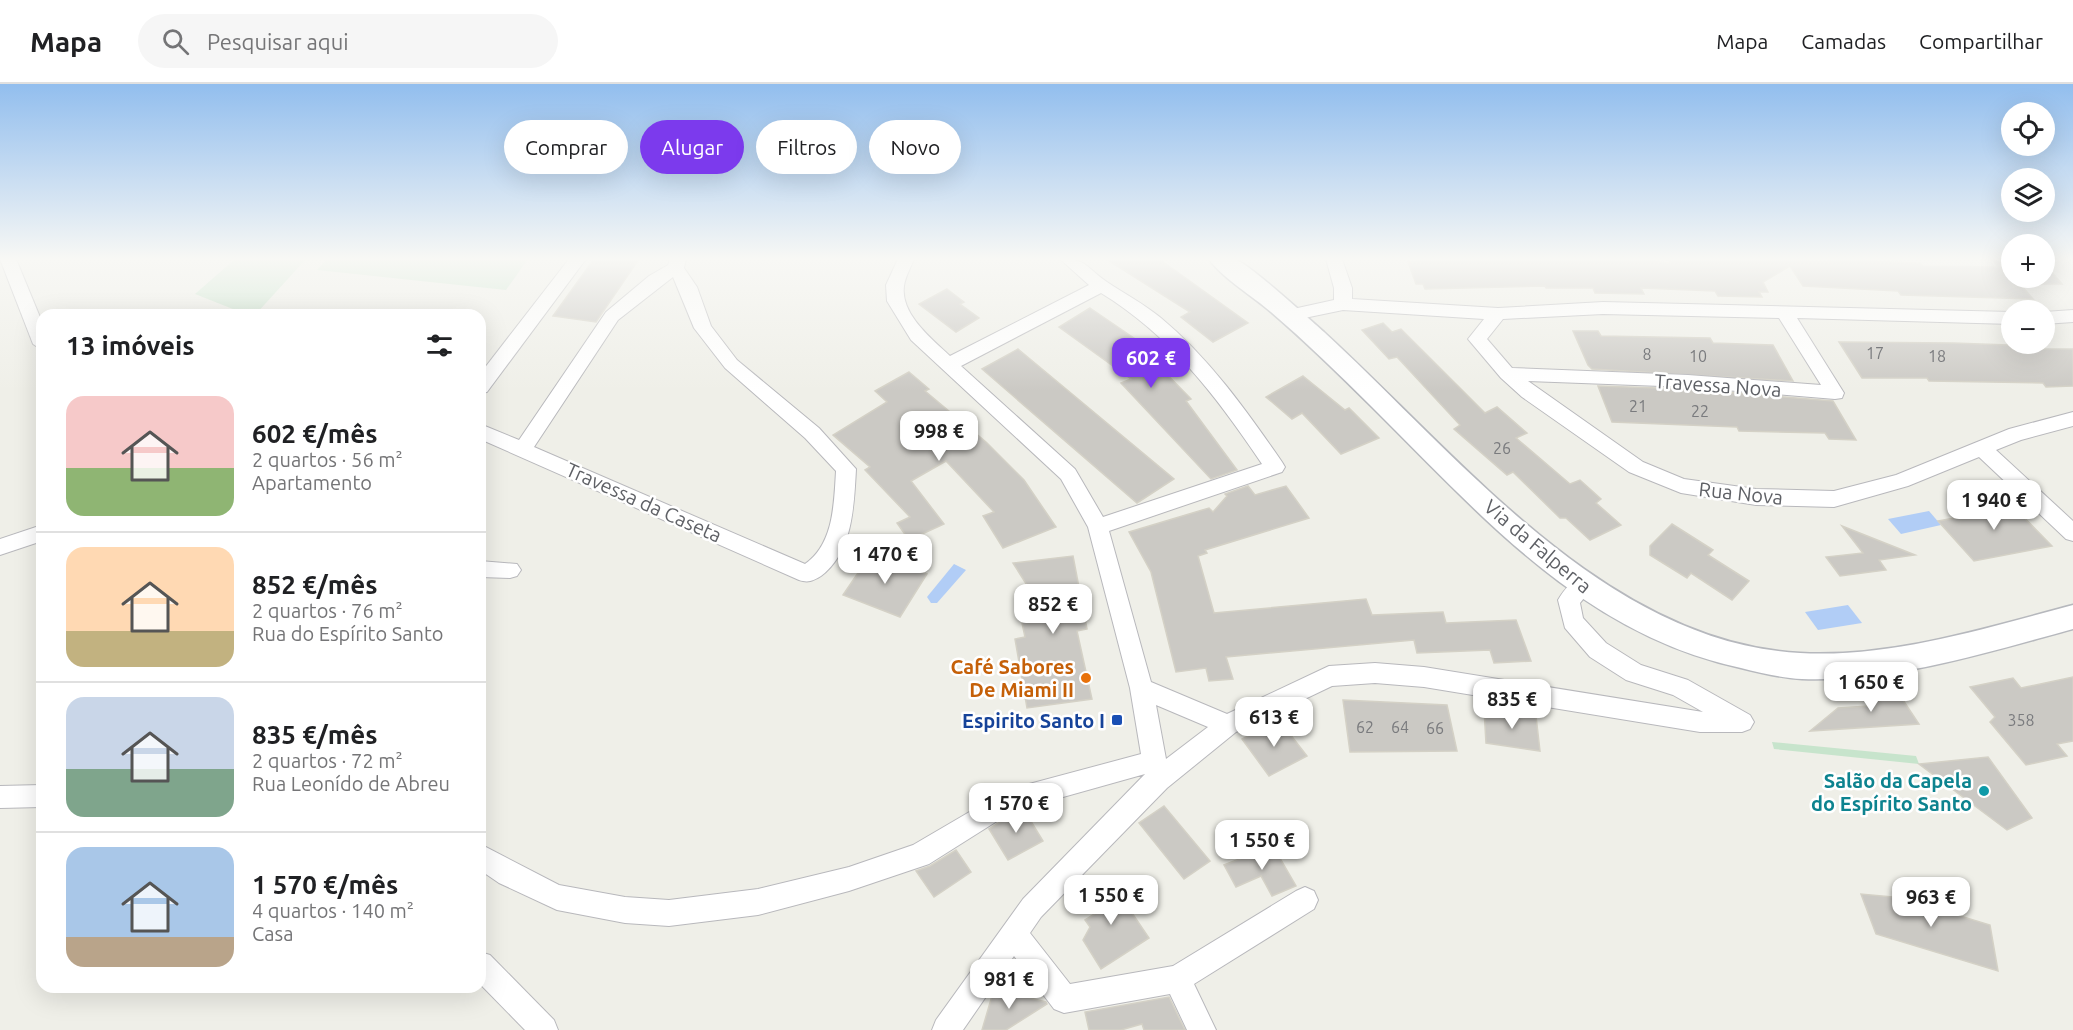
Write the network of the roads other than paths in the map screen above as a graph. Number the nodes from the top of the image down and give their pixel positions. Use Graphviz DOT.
graph roads {
  1 [pos="26,303"];
  2 [pos="544,303"];
  3 [pos="628,303"];
  4 [pos="694,303"];
  5 [pos="897,303"];
  6 [pos="1068,303"];
  7 [pos="1130,303"];
  8 [pos="1275,303"];
  9 [pos="1343,304"];
  10 [pos="2073,311"];
  11 [pos="1443,312"];
  12 [pos="1785,313"];
  13 [pos="1498,314"];
  14 [pos="1290,315"];
  15 [pos="2058,317"];
  16 [pos="2001,318"];
  17 [pos="2073,321"];
  18 [pos="36,329"];
  19 [pos="1477,339"];
  20 [pos="950,364"];
  21 [pos="1507,374"];
  22 [pos="486,379"];
  23 [pos="2073,419"];
  24 [pos="486,434"];
  25 [pos="1981,447"];
  26 [pos="522,449"];
  27 [pos="1098,527"];
  28 [pos="2073,533"];
  29 [pos="36,535"];
  30 [pos="0,548"];
  31 [pos="486,569"];
  32 [pos="510,570"];
  33 [pos="1582,587"];
  34 [pos="2073,617"];
  35 [pos="1141,688"];
  36 [pos="1228,725"];
  37 [pos="1157,771"];
  38 [pos="36,796"];
  39 [pos="0,797"];
  40 [pos="486,860"];
  41 [pos="1305,900"];
  42 [pos="1013,933"];
  43 [pos="486,971"];
  44 [pos="1178,979"];
  45 [pos="544,1030"];
  46 [pos="946,1030"];
  47 [pos="1202,1030"];
  1 -- 18 [label="street"];
  2 -- 22 [label="street"];
  3 -- 26 [label="street"];
  4 -- 26 [label="street, Travessa da Caseta"];
  5 -- 20 [label="street"];
  6 -- 20 [label="street"];
  7 -- 27 [label="street"];
  8 -- 14 [label="main road, Via da Falperra"];
  9 -- 11 [label="street"];
  9 -- 14 [label="street"];
  10 -- 15 [label="street"];
  11 -- 13 [label="street"];
  11 -- 19 [label="street, Rua Nova"];
  12 -- 13 [label="street"];
  12 -- 16 [label="street"];
  12 -- 21 [label="street, Travessa Nova"];
  13 -- 19 [label="street"];
  14 -- 33 [label="main road, Via da Falperra"];
  15 -- 17 [label="street"];
  19 -- 21 [label="street, Rua Nova"];
  20 -- 27 [label="street"];
  21 -- 25 [label="street, Rua Nova"];
  23 -- 25 [label="street, Rua Nova"];
  24 -- 26 [label="street, Travessa da Caseta"];
  25 -- 28 [label="street"];
  27 -- 35 [label="street"];
  29 -- 30 [label="street"];
  31 -- 32 [label="street"];
  33 -- 34 [label="main road, Via da Falperra"];
  33 -- 36 [label="street"];
  35 -- 36 [label="street"];
  35 -- 37 [label="street"];
  36 -- 37 [label="street"];
  37 -- 40 [label="street"];
  37 -- 42 [label="street"];
  38 -- 39 [label="street"];
  41 -- 44 [label="street"];
  42 -- 44 [label="street"];
  42 -- 46 [label="street"];
  43 -- 45 [label="street"];
  44 -- 47 [label="street"];
}
